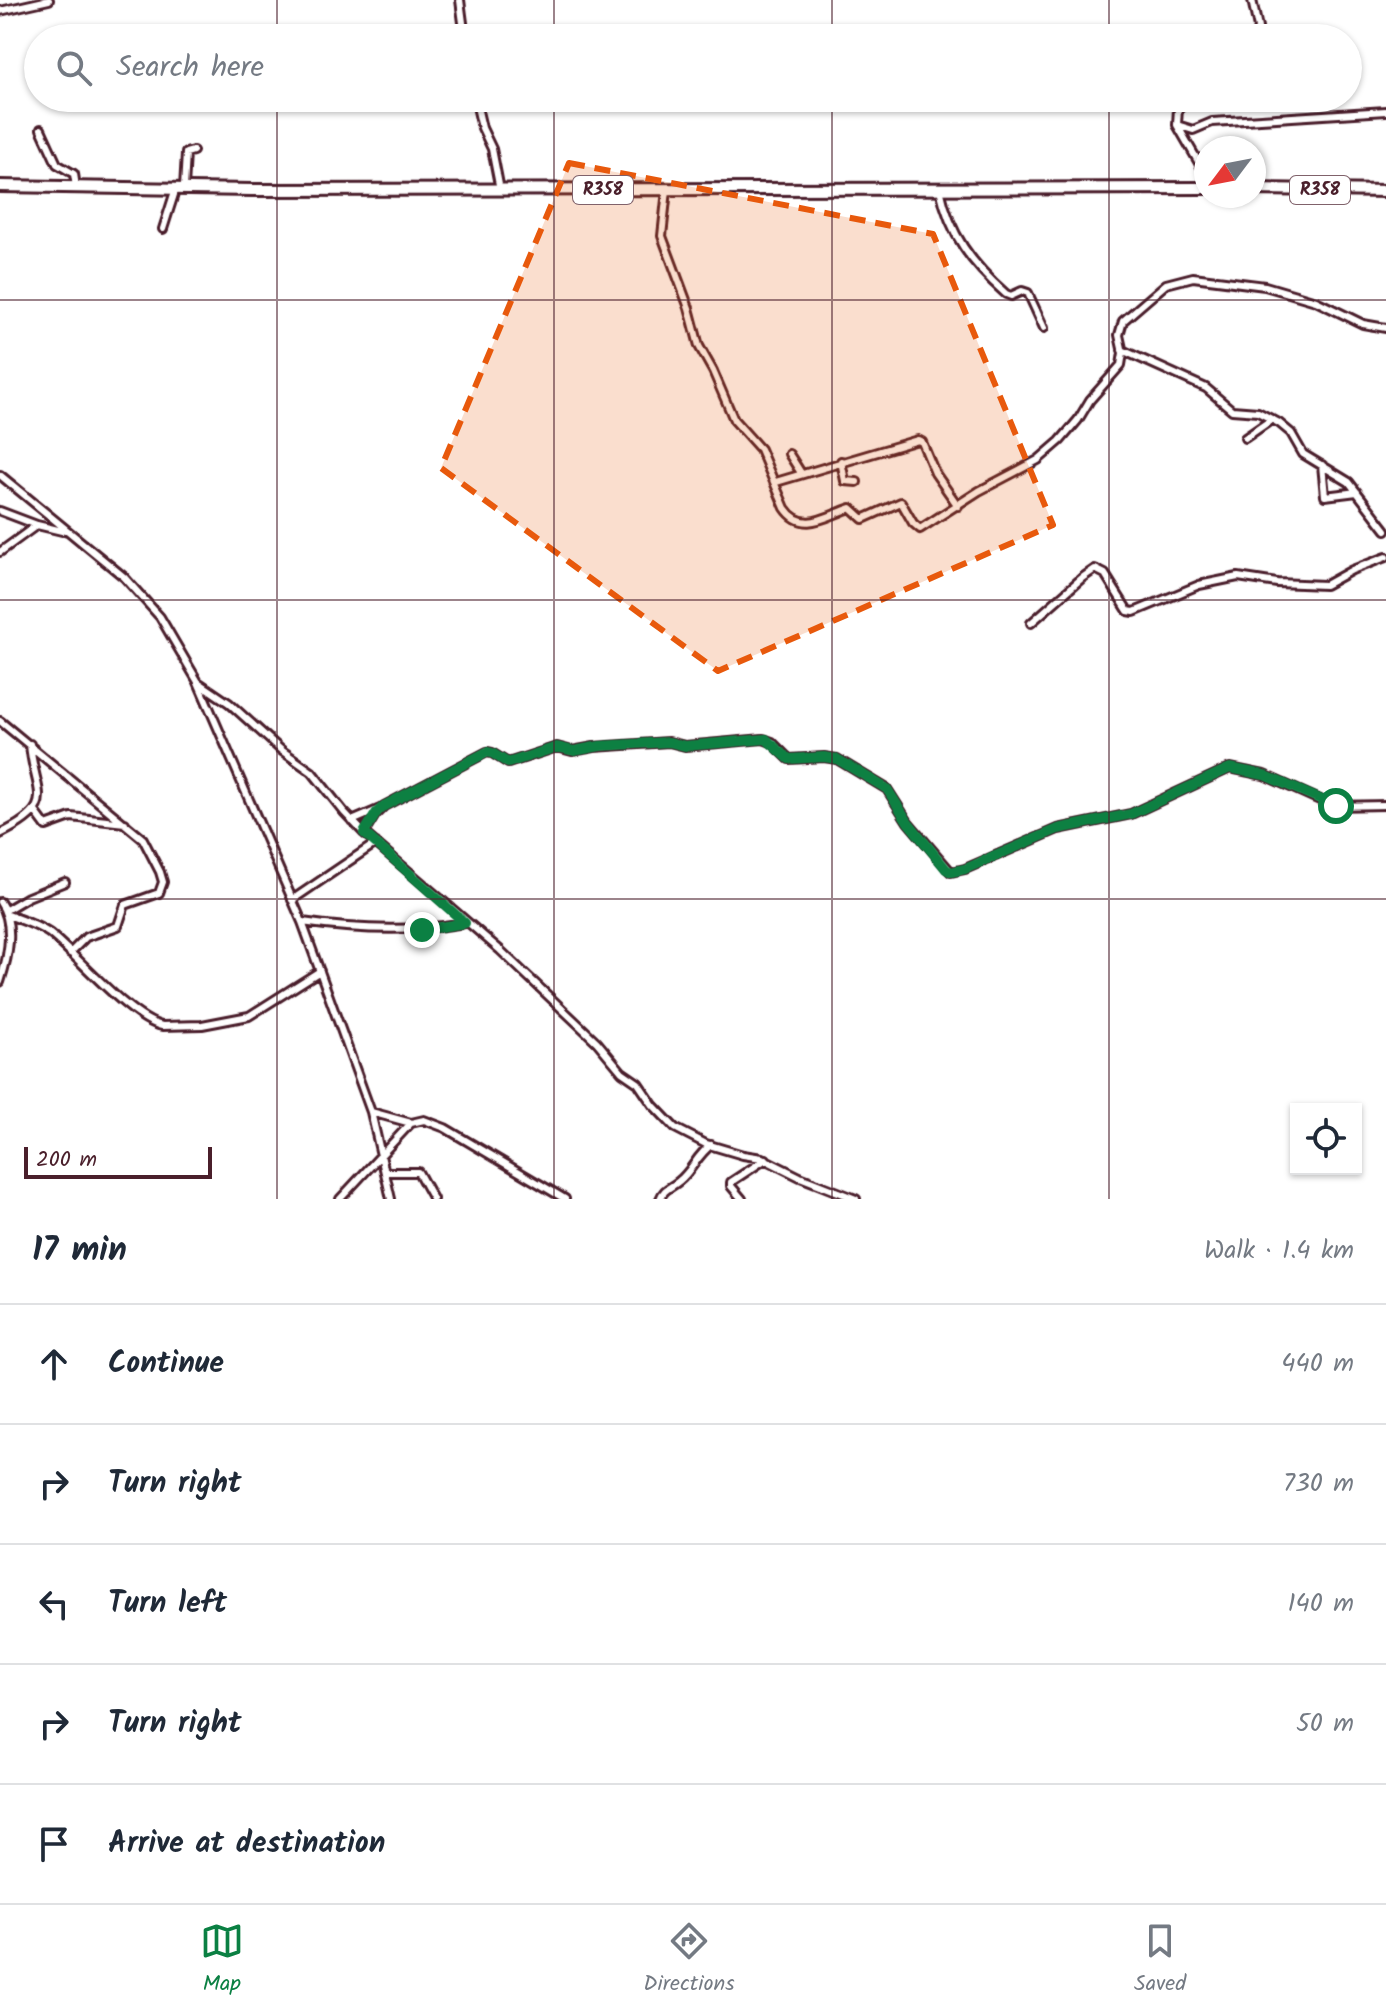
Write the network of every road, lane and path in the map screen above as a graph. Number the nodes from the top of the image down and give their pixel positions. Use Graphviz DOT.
graph roads {
  1 [pos="49,0"];
  2 [pos="460,0"];
  3 [pos="1252,0"];
  4 [pos="0,11"];
  5 [pos="463,24"];
  6 [pos="1257,24"];
  7 [pos="1386,111"];
  8 [pos="478,112"];
  9 [pos="1178,112"];
  10 [pos="1177,125"];
  11 [pos="41,129"];
  12 [pos="193,151"];
  13 [pos="1194,154"];
  14 [pos="0,186"];
  15 [pos="76,187"];
  16 [pos="180,188"];
  17 [pos="1194,188"];
  18 [pos="940,189"];
  19 [pos="1266,189"];
  20 [pos="500,190"];
  21 [pos="667,190"];
  22 [pos="1386,191"];
  23 [pos="163,229"];
  24 [pos="1044,328"];
  25 [pos="1386,328"];
  26 [pos="1122,350"];
  27 [pos="1271,420"];
  28 [pos="1245,438"];
  29 [pos="789,454"];
  30 [pos="841,461"];
  31 [pos="1322,465"];
  32 [pos="801,473"];
  33 [pos="0,475"];
  34 [pos="776,482"];
  35 [pos="857,482"];
  36 [pos="1357,492"];
  37 [pos="958,506"];
  38 [pos="0,511"];
  39 [pos="37,525"];
  40 [pos="1386,530"];
  41 [pos="67,532"];
  42 [pos="0,552"];
  43 [pos="1386,557"];
  44 [pos="1031,623"];
  45 [pos="198,682"];
  46 [pos="0,721"];
  47 [pos="30,744"];
  48 [pos="1386,805"];
  49 [pos="380,809"];
  50 [pos="35,811"];
  51 [pos="352,821"];
  52 [pos="126,823"];
  53 [pos="364,833"];
  54 [pos="0,834"];
  55 [pos="376,843"];
  56 [pos="65,882"];
  57 [pos="292,900"];
  58 [pos="0,902"];
  59 [pos="7,913"];
  60 [pos="302,922"];
  61 [pos="465,923"];
  62 [pos="70,953"];
  63 [pos="320,971"];
  64 [pos="0,982"];
  65 [pos="371,1112"];
  66 [pos="411,1123"];
  67 [pos="711,1145"];
  68 [pos="382,1155"];
  69 [pos="766,1159"];
  70 [pos="386,1172"];
  71 [pos="340,1199"];
  72 [pos="391,1199"];
  73 [pos="433,1199"];
  74 [pos="565,1199"];
  75 [pos="660,1199"];
  76 [pos="742,1199"];
  77 [pos="856,1199"];
  1 -- 4 [label="street"];
  2 -- 5 [label="street"];
  3 -- 6 [label="street"];
  7 -- 10 [label="street"];
  8 -- 20 [label="street"];
  9 -- 10 [label="street"];
  10 -- 13 [label="street"];
  11 -- 15 [label="street"];
  12 -- 16 [label="street"];
  14 -- 15 [label="main road, R358"];
  15 -- 16 [label="main road, R358"];
  16 -- 20 [label="main road, R358"];
  16 -- 23 [label="street"];
  17 -- 18 [label="main road, R358"];
  18 -- 21 [label="main road, R358"];
  18 -- 24 [label="street"];
  19 -- 22 [label="main road, R358"];
  20 -- 21 [label="main road, R358"];
  21 -- 34 [label="street"];
  25 -- 26 [label="street"];
  26 -- 27 [label="street"];
  26 -- 37 [label="street"];
  27 -- 28 [label="street"];
  27 -- 31 [label="street"];
  29 -- 32 [label="street"];
  30 -- 32 [label="street"];
  30 -- 35 [label="street"];
  30 -- 37 [label="street"];
  31 -- 36 [label="street"];
  31 -- 36 [label="street"];
  32 -- 34 [label="street"];
  33 -- 41 [label="street"];
  34 -- 37 [label="street"];
  36 -- 40 [label="street"];
  38 -- 39 [label="street"];
  39 -- 41 [label="street"];
  39 -- 42 [label="street"];
  41 -- 45 [label="street"];
  43 -- 44 [label="street"];
  45 -- 51 [label="street"];
  45 -- 57 [label="street"];
  46 -- 47 [label="street"];
  47 -- 50 [label="street"];
  47 -- 52 [label="street"];
  48 -- 49 [label="street"];
  49 -- 51 [label="street"];
  49 -- 53 [label="street"];
  50 -- 52 [label="street"];
  50 -- 54 [label="street"];
  51 -- 53 [label="street"];
  52 -- 62 [label="street"];
  53 -- 55 [label="street"];
  55 -- 57 [label="street"];
  55 -- 61 [label="street"];
  56 -- 59 [label="street"];
  57 -- 60 [label="street"];
  58 -- 59 [label="street"];
  59 -- 62 [label="street"];
  59 -- 64 [label="street"];
  60 -- 61 [label="street"];
  60 -- 63 [label="street"];
  61 -- 67 [label="street"];
  62 -- 63 [label="street"];
  63 -- 65 [label="street"];
  65 -- 66 [label="street"];
  65 -- 68 [label="street"];
  66 -- 68 [label="street"];
  66 -- 74 [label="street"];
  67 -- 69 [label="street"];
  67 -- 75 [label="street"];
  68 -- 70 [label="street"];
  68 -- 71 [label="street"];
  69 -- 76 [label="street"];
  69 -- 77 [label="street"];
  70 -- 72 [label="street"];
  70 -- 73 [label="street"];
}
